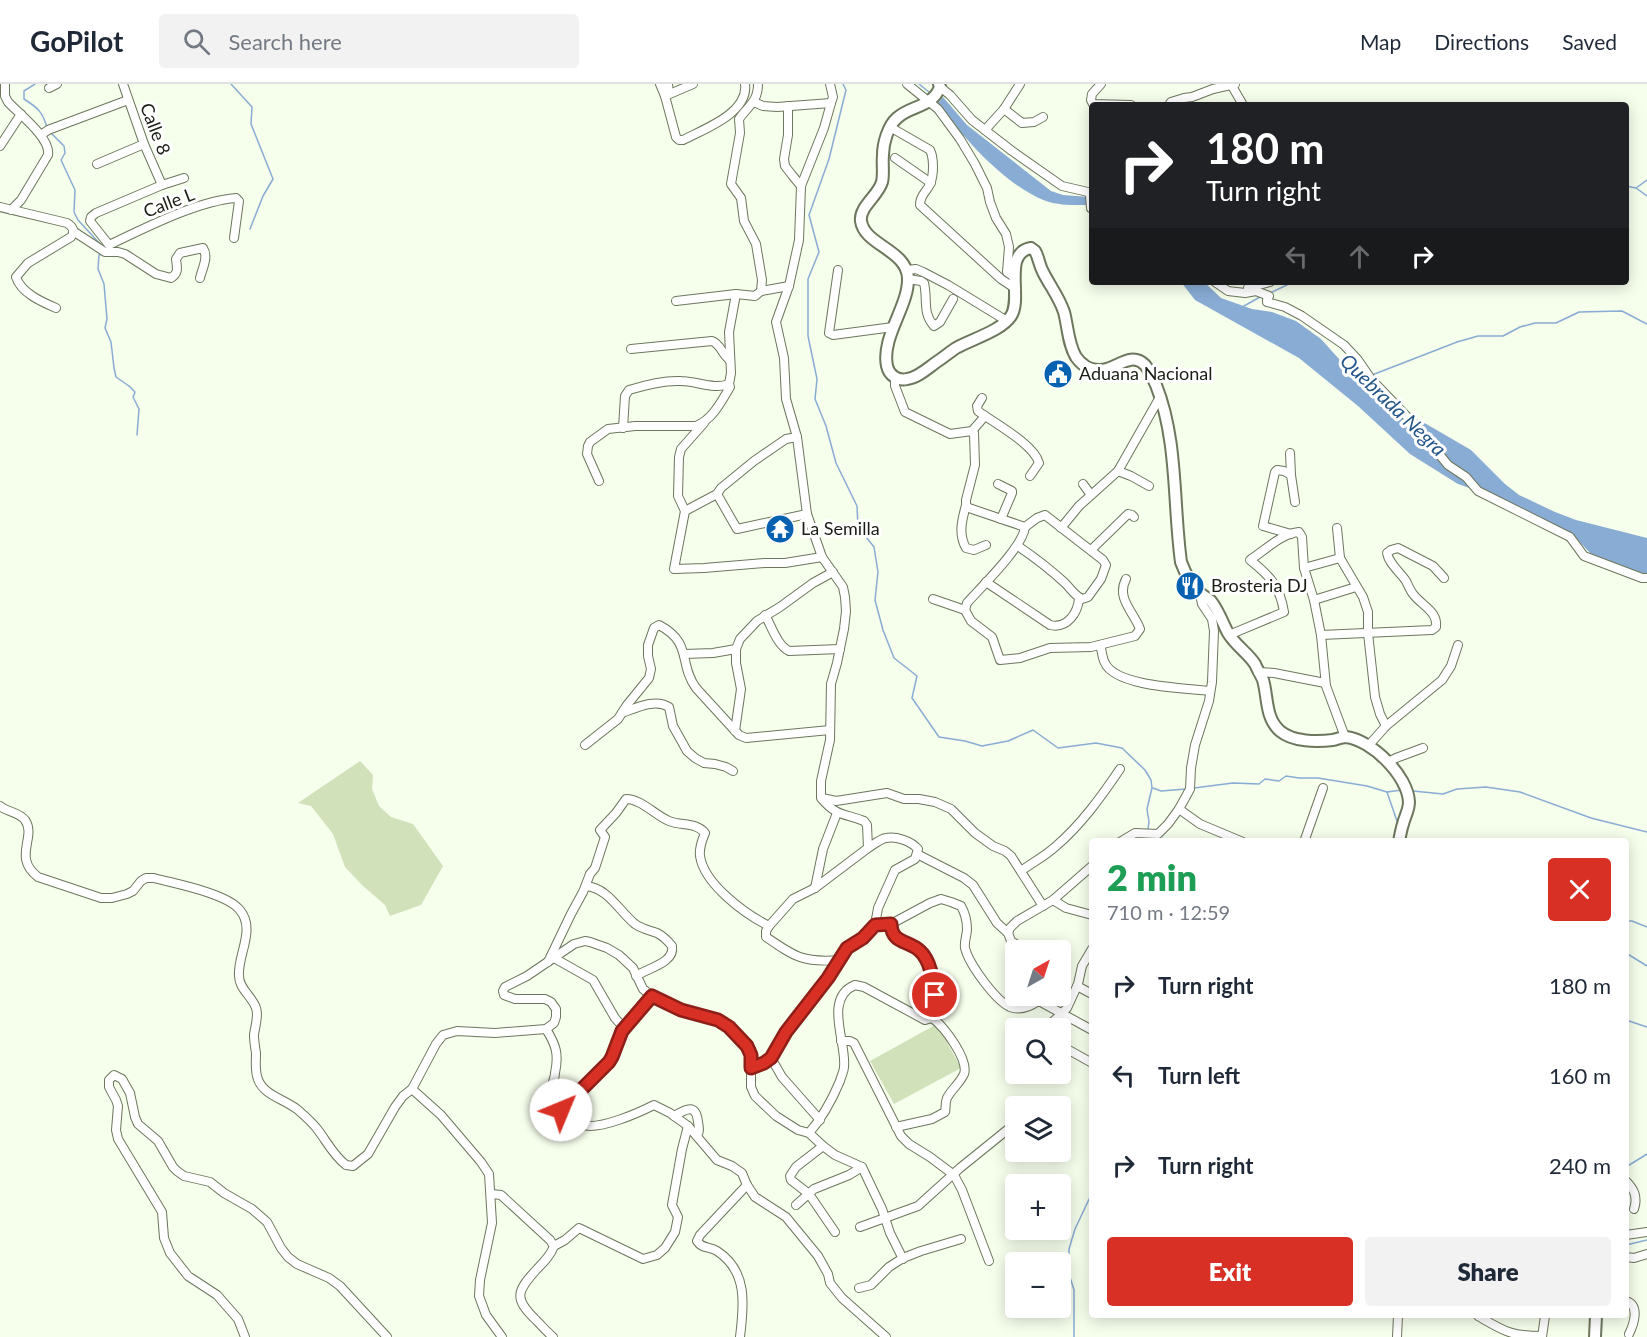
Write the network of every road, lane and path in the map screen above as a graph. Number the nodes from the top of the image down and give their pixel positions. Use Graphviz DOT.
graph roads {
  1 [pos="5,84"];
  2 [pos="57,84"];
  3 [pos="123,84"];
  4 [pos="660,84"];
  5 [pos="668,84"];
  6 [pos="693,84"];
  7 [pos="745,84"];
  8 [pos="758,84"];
  9 [pos="830,84"];
  10 [pos="907,84"];
  11 [pos="1020,84"];
  12 [pos="1101,84"];
  13 [pos="1234,85"];
  14 [pos="49,88"];
  15 [pos="936,93"];
  16 [pos="667,94"];
  17 [pos="128,100"];
  18 [pos="754,102"];
  19 [pos="1092,102"];
  20 [pos="1173,102"];
  21 [pos="1242,102"];
  22 [pos="831,103"];
  23 [pos="788,106"];
  24 [pos="1004,109"];
  25 [pos="21,114"];
  26 [pos="1043,117"];
  27 [pos="890,127"];
  28 [pos="985,130"];
  29 [pos="41,135"];
  30 [pos="144,144"];
  31 [pos="0,146"];
  32 [pos="896,158"];
  33 [pos="97,164"];
  34 [pos="184,178"];
  35 [pos="931,183"];
  36 [pos="162,185"];
  37 [pos="801,186"];
  38 [pos="1089,193"];
  39 [pos="0,207"];
  40 [pos="11,210"];
  41 [pos="74,231"];
  42 [pos="234,238"];
  43 [pos="108,248"];
  44 [pos="838,270"];
  45 [pos="908,274"];
  46 [pos="1014,277"];
  47 [pos="200,278"];
  48 [pos="1219,285"];
  49 [pos="1259,285"];
  50 [pos="789,286"];
  51 [pos="1016,289"];
  52 [pos="761,291"];
  53 [pos="1245,293"];
  54 [pos="736,294"];
  55 [pos="953,300"];
  56 [pos="676,301"];
  57 [pos="56,308"];
  58 [pos="1007,321"];
  59 [pos="893,327"];
  60 [pos="631,349"];
  61 [pos="730,360"];
  62 [pos="895,378"];
  63 [pos="729,384"];
  64 [pos="1160,397"];
  65 [pos="982,398"];
  66 [pos="985,416"];
  67 [pos="704,423"];
  68 [pos="623,428"];
  69 [pos="972,431"];
  70 [pos="797,437"];
  71 [pos="1290,453"];
  72 [pos="1118,471"];
  73 [pos="1291,475"];
  74 [pos="1030,476"];
  75 [pos="599,481"];
  76 [pos="998,484"];
  77 [pos="1083,484"];
  78 [pos="1149,486"];
  79 [pos="717,494"];
  80 [pos="1091,495"];
  81 [pos="1295,502"];
  82 [pos="966,505"];
  83 [pos="685,511"];
  84 [pos="807,514"];
  85 [pos="1134,518"];
  86 [pos="1001,519"];
  87 [pos="1025,527"];
  88 [pos="1061,528"];
  89 [pos="1337,528"];
  90 [pos="1291,534"];
  91 [pos="986,544"];
  92 [pos="1018,546"];
  93 [pos="1091,550"];
  94 [pos="822,557"];
  95 [pos="1340,558"];
  96 [pos="1304,568"];
  97 [pos="833,572"];
  98 [pos="1444,578"];
  99 [pos="1647,578"];
  100 [pos="1126,579"];
  101 [pos="986,582"];
  102 [pos="1356,586"];
  103 [pos="1200,594"];
  104 [pos="1079,598"];
  105 [pos="933,599"];
  106 [pos="1314,600"];
  107 [pos="965,610"];
  108 [pos="765,615"];
  109 [pos="1368,633"];
  110 [pos="1228,635"];
  111 [pos="1321,635"];
  112 [pos="1100,645"];
  113 [pos="1458,645"];
  114 [pos="736,649"];
  115 [pos="840,649"];
  116 [pos="684,654"];
  117 [pos="1258,672"];
  118 [pos="1325,683"];
  119 [pos="1210,692"];
  120 [pos="622,713"];
  121 [pos="1386,726"];
  122 [pos="830,730"];
  123 [pos="735,731"];
  124 [pos="1345,737"];
  125 [pos="585,745"];
  126 [pos="1369,745"];
  127 [pos="1423,748"];
  128 [pos="1388,762"];
  129 [pos="1120,769"];
  130 [pos="733,771"];
  131 [pos="1323,788"];
  132 [pos="821,798"];
  133 [pos="0,806"];
  134 [pos="1179,809"];
  135 [pos="837,813"];
  136 [pos="1229,836"];
  137 [pos="1127,838"];
  138 [pos="1157,838"];
  139 [pos="1226,838"];
  140 [pos="1234,838"];
  141 [pos="1305,838"];
  142 [pos="1400,838"];
  143 [pos="868,848"];
  144 [pos="917,854"];
  145 [pos="1089,869"];
  146 [pos="1021,871"];
  147 [pos="586,886"];
  148 [pos="815,888"];
  149 [pos="1053,900"];
  150 [pos="1042,906"];
  151 [pos="1089,914"];
  152 [pos="891,924"];
  153 [pos="875,925"];
  154 [pos="769,926"];
  155 [pos="1008,933"];
  156 [pos="1011,940"];
  157 [pos="1089,954"];
  158 [pos="840,960"];
  159 [pos="551,961"];
  160 [pos="636,976"];
  161 [pos="1077,986"];
  162 [pos="1089,992"];
  163 [pos="652,996"];
  164 [pos="1005,1004"];
  165 [pos="1008,1006"];
  166 [pos="1029,1006"];
  167 [pos="1052,1006"];
  168 [pos="1062,1013"];
  169 [pos="932,1018"];
  170 [pos="1056,1018"];
  171 [pos="624,1028"];
  172 [pos="1089,1028"];
  173 [pos="546,1029"];
  174 [pos="842,1041"];
  175 [pos="1071,1051"];
  176 [pos="771,1058"];
  177 [pos="1089,1061"];
  178 [pos="751,1068"];
  179 [pos="412,1089"];
  180 [pos="561,1110"];
  181 [pos="674,1116"];
  182 [pos="820,1120"];
  183 [pos="688,1126"];
  184 [pos="896,1127"];
  185 [pos="1005,1132"];
  186 [pos="809,1133"];
  187 [pos="697,1136"];
  188 [pos="823,1146"];
  189 [pos="862,1167"];
  190 [pos="954,1174"];
  191 [pos="1629,1184"];
  192 [pos="747,1185"];
  193 [pos="491,1194"];
  194 [pos="809,1194"];
  195 [pos="796,1205"];
  196 [pos="1634,1209"];
  197 [pos="886,1217"];
  198 [pos="860,1227"];
  199 [pos="835,1232"];
  200 [pos="1647,1232"];
  201 [pos="1629,1235"];
  202 [pos="962,1239"];
  203 [pos="554,1246"];
  204 [pos="1647,1254"];
  205 [pos="1629,1257"];
  206 [pos="903,1259"];
  207 [pos="989,1261"];
  208 [pos="859,1288"];
  209 [pos="1629,1302"];
  210 [pos="1398,1318"];
  211 [pos="1481,1318"];
  212 [pos="1545,1318"];
  213 [pos="1596,1318"];
  214 [pos="544,1334"];
  215 [pos="1629,1334"];
  216 [pos="245,1337"];
  217 [pos="387,1337"];
  218 [pos="502,1337"];
  219 [pos="553,1337"];
  220 [pos="740,1337"];
  221 [pos="886,1337"];
  222 [pos="1397,1337"];
  223 [pos="1542,1337"];
  224 [pos="1595,1337"];
  1 -- 25 [label="street"];
  2 -- 14 [label="street"];
  3 -- 17 [label="street, Calle 8"];
  4 -- 16 [label="street"];
  5 -- 16 [label="street"];
  6 -- 16 [label="street"];
  7 -- 16 [label="street"];
  8 -- 18 [label="street"];
  9 -- 22 [label="street"];
  10 -- 15 [label="street"];
  11 -- 24 [label="street"];
  12 -- 19 [label="street"];
  13 -- 20 [label="street"];
  13 -- 21 [label="street"];
  15 -- 27 [label="main road"];
  15 -- 28 [label="street"];
  15 -- 46 [label="street"];
  17 -- 29 [label="street"];
  17 -- 30 [label="street, Calle 8"];
  18 -- 23 [label="street"];
  18 -- 52 [label="street"];
  22 -- 23 [label="street"];
  22 -- 37 [label="street"];
  23 -- 37 [label="street"];
  24 -- 26 [label="street"];
  24 -- 28 [label="street"];
  25 -- 29 [label="street"];
  25 -- 31 [label="street"];
  27 -- 35 [label="street"];
  27 -- 45 [label="main road"];
  28 -- 38 [label="street"];
  29 -- 40 [label="street"];
  30 -- 33 [label="street"];
  30 -- 36 [label="street, Calle 8"];
  32 -- 35 [label="street"];
  34 -- 36 [label="street"];
  35 -- 51 [label="street"];
  36 -- 43 [label="street"];
  37 -- 50 [label="street"];
  39 -- 40 [label="street"];
  40 -- 41 [label="street"];
  41 -- 43 [label="street"];
  41 -- 57 [label="street"];
  42 -- 43 [label="street, Calle L"];
  43 -- 47 [label="street"];
  44 -- 59 [label="street"];
  45 -- 55 [label="street"];
  45 -- 58 [label="street"];
  45 -- 59 [label="main road"];
  46 -- 51 [label="main road"];
  46 -- 64 [label="main road"];
  48 -- 53 [label="street"];
  49 -- 53 [label="street"];
  50 -- 52 [label="street"];
  50 -- 70 [label="street"];
  51 -- 58 [label="main road"];
  52 -- 54 [label="street"];
  53 -- 99 [label="street"];
  54 -- 56 [label="street"];
  54 -- 61 [label="street"];
  58 -- 62 [label="main road"];
  59 -- 62 [label="main road"];
  60 -- 61 [label="street"];
  61 -- 63 [label="street"];
  62 -- 69 [label="street"];
  63 -- 67 [label="street"];
  63 -- 68 [label="street"];
  64 -- 72 [label="street"];
  64 -- 103 [label="main road"];
  65 -- 66 [label="street"];
  66 -- 69 [label="street"];
  66 -- 74 [label="street"];
  67 -- 68 [label="street"];
  67 -- 83 [label="street"];
  68 -- 75 [label="street"];
  69 -- 82 [label="street"];
  70 -- 79 [label="street"];
  70 -- 84 [label="street"];
  71 -- 73 [label="street"];
  72 -- 78 [label="street"];
  72 -- 80 [label="street"];
  73 -- 81 [label="street"];
  73 -- 90 [label="street"];
  76 -- 86 [label="street"];
  77 -- 80 [label="street"];
  79 -- 83 [label="street"];
  79 -- 84 [label="street"];
  80 -- 88 [label="street"];
  82 -- 86 [label="street"];
  82 -- 91 [label="street"];
  83 -- 94 [label="street"];
  84 -- 94 [label="street"];
  85 -- 93 [label="street"];
  86 -- 87 [label="street"];
  87 -- 88 [label="street"];
  87 -- 92 [label="street"];
  88 -- 93 [label="street"];
  89 -- 95 [label="street"];
  90 -- 96 [label="street"];
  90 -- 110 [label="street"];
  92 -- 101 [label="street"];
  92 -- 104 [label="street"];
  93 -- 104 [label="street"];
  94 -- 97 [label="street"];
  95 -- 96 [label="street"];
  95 -- 102 [label="street"];
  96 -- 106 [label="street"];
  97 -- 108 [label="street"];
  97 -- 115 [label="street"];
  98 -- 109 [label="street"];
  100 -- 112 [label="street"];
  101 -- 104 [label="street"];
  101 -- 107 [label="street"];
  102 -- 106 [label="street"];
  102 -- 109 [label="street"];
  103 -- 110 [label="main road"];
  103 -- 119 [label="street"];
  105 -- 107 [label="street"];
  106 -- 111 [label="street"];
  107 -- 112 [label="street"];
  108 -- 114 [label="street"];
  108 -- 115 [label="street"];
  109 -- 111 [label="street"];
  109 -- 121 [label="street"];
  110 -- 117 [label="main road"];
  111 -- 118 [label="street"];
  112 -- 119 [label="street"];
  113 -- 121 [label="street"];
  114 -- 116 [label="street"];
  114 -- 123 [label="street"];
  115 -- 122 [label="street"];
  116 -- 120 [label="street"];
  116 -- 123 [label="street"];
  117 -- 118 [label="street"];
  117 -- 124 [label="main road"];
  118 -- 124 [label="street"];
  119 -- 134 [label="street"];
  120 -- 125 [label="street"];
  120 -- 130 [label="street"];
  121 -- 126 [label="street"];
  122 -- 123 [label="street"];
  122 -- 132 [label="street"];
  124 -- 126 [label="main road"];
  126 -- 128 [label="main road"];
  127 -- 128 [label="street"];
  128 -- 142 [label="main road"];
  129 -- 146 [label="street"];
  131 -- 141 [label="street"];
  132 -- 135 [label="street"];
  132 -- 146 [label="street"];
  133 -- 179 [label="street"];
  134 -- 136 [label="street"];
  134 -- 138 [label="street"];
  135 -- 143 [label="street"];
  135 -- 148 [label="street"];
  136 -- 139 [label="street"];
  136 -- 140 [label="street"];
  137 -- 138 [label="street"];
  143 -- 144 [label="street"];
  143 -- 148 [label="street"];
  144 -- 153 [label="street"];
  144 -- 155 [label="street"];
  145 -- 149 [label="street"];
  146 -- 150 [label="street"];
  147 -- 154 [label="street"];
  147 -- 159 [label="street"];
  147 -- 160 [label="street"];
  148 -- 154 [label="street"];
  149 -- 150 [label="street"];
  149 -- 151 [label="street"];
  150 -- 155 [label="street"];
  152 -- 153 [label="street"];
  152 -- 164 [label="street"];
  152 -- 169 [label="street"];
  153 -- 158 [label="street"];
  154 -- 158 [label="street"];
  155 -- 156 [label="street"];
  157 -- 161 [label="street"];
  158 -- 176 [label="street"];
  159 -- 160 [label="street"];
  159 -- 171 [label="street"];
  159 -- 173 [label="street"];
  160 -- 163 [label="street"];
  161 -- 162 [label="street"];
  161 -- 168 [label="street"];
  163 -- 171 [label="street"];
  163 -- 178 [label="street"];
  165 -- 166 [label="street"];
  167 -- 168 [label="street"];
  168 -- 170 [label="street"];
  168 -- 172 [label="street"];
  169 -- 174 [label="street"];
  169 -- 184 [label="street"];
  171 -- 180 [label="street"];
  173 -- 179 [label="street"];
  173 -- 180 [label="street"];
  174 -- 182 [label="street"];
  174 -- 184 [label="street"];
  175 -- 177 [label="street"];
  176 -- 178 [label="street"];
  176 -- 182 [label="street"];
  178 -- 186 [label="street"];
  179 -- 193 [label="street"];
  180 -- 181 [label="street"];
  181 -- 183 [label="street"];
  181 -- 187 [label="street"];
  182 -- 186 [label="street"];
  183 -- 187 [label="street"];
  183 -- 203 [label="street"];
  184 -- 190 [label="street"];
  185 -- 190 [label="street"];
  186 -- 188 [label="street"];
  187 -- 192 [label="street"];
  188 -- 189 [label="street"];
  188 -- 194 [label="street"];
  189 -- 194 [label="street"];
  189 -- 197 [label="street"];
  190 -- 197 [label="street"];
  190 -- 207 [label="street"];
  191 -- 196 [label="street"];
  192 -- 220 [label="street"];
  192 -- 221 [label="street"];
  193 -- 203 [label="street"];
  193 -- 218 [label="street"];
  194 -- 195 [label="street"];
  194 -- 199 [label="street"];
  197 -- 198 [label="street"];
  197 -- 206 [label="street"];
  200 -- 201 [label="street"];
  202 -- 206 [label="street"];
  203 -- 214 [label="street"];
  204 -- 205 [label="street"];
  206 -- 208 [label="street"];
  209 -- 215 [label="street"];
  210 -- 222 [label="street"];
  211 -- 223 [label="street"];
  212 -- 223 [label="street"];
  213 -- 224 [label="main road"];
  214 -- 219 [label="street"];
  216 -- 217 [label="street"];
}
